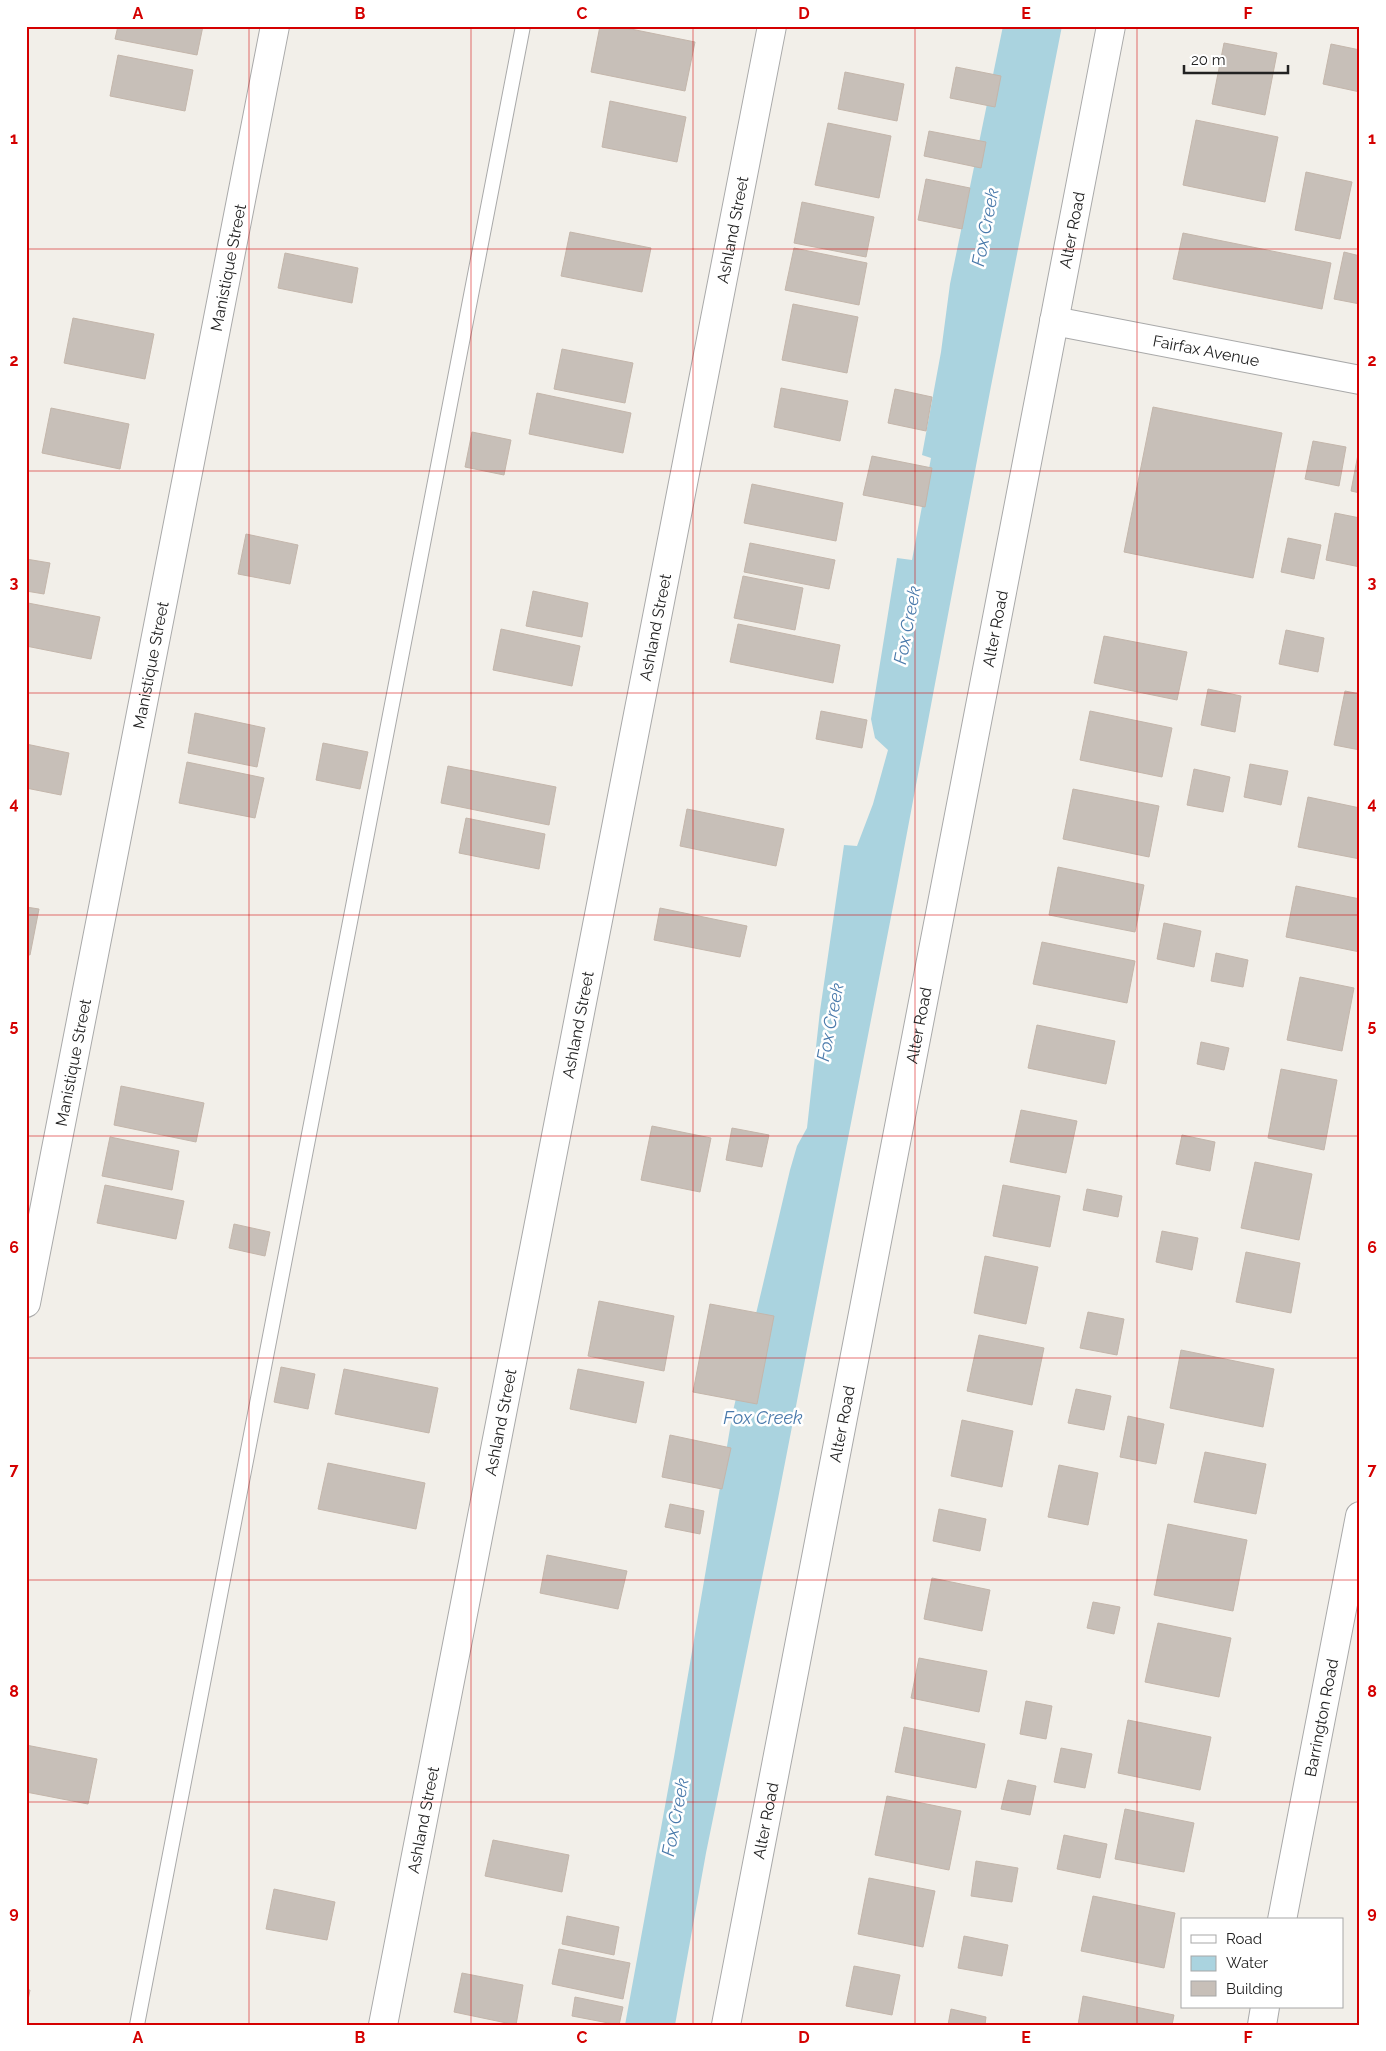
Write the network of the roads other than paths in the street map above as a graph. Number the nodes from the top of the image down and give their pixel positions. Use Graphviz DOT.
graph roads {
  1 [pos="275,26"];
  2 [pos="523,26"];
  3 [pos="772,26"];
  4 [pos="1111,26"];
  5 [pos="1054,321"];
  6 [pos="1360,380"];
  7 [pos="26,1303"];
  8 [pos="1360,1516"];
  9 [pos="1282,1918"];
  10 [pos="1265,2008"];
  11 [pos="137,2025"];
  12 [pos="383,2025"];
  13 [pos="726,2025"];
  14 [pos="1262,2025"];
  1 -- 7 [label="street, Manistique Street"];
  2 -- 11 [label="lane"];
  3 -- 12 [label="street, Ashland Street"];
  4 -- 5 [label="street, Alter Road"];
  5 -- 6 [label="street, Fairfax Avenue"];
  5 -- 13 [label="street, Alter Road"];
  8 -- 9 [label="street, Barrington Road"];
  10 -- 14 [label="street"];
}
